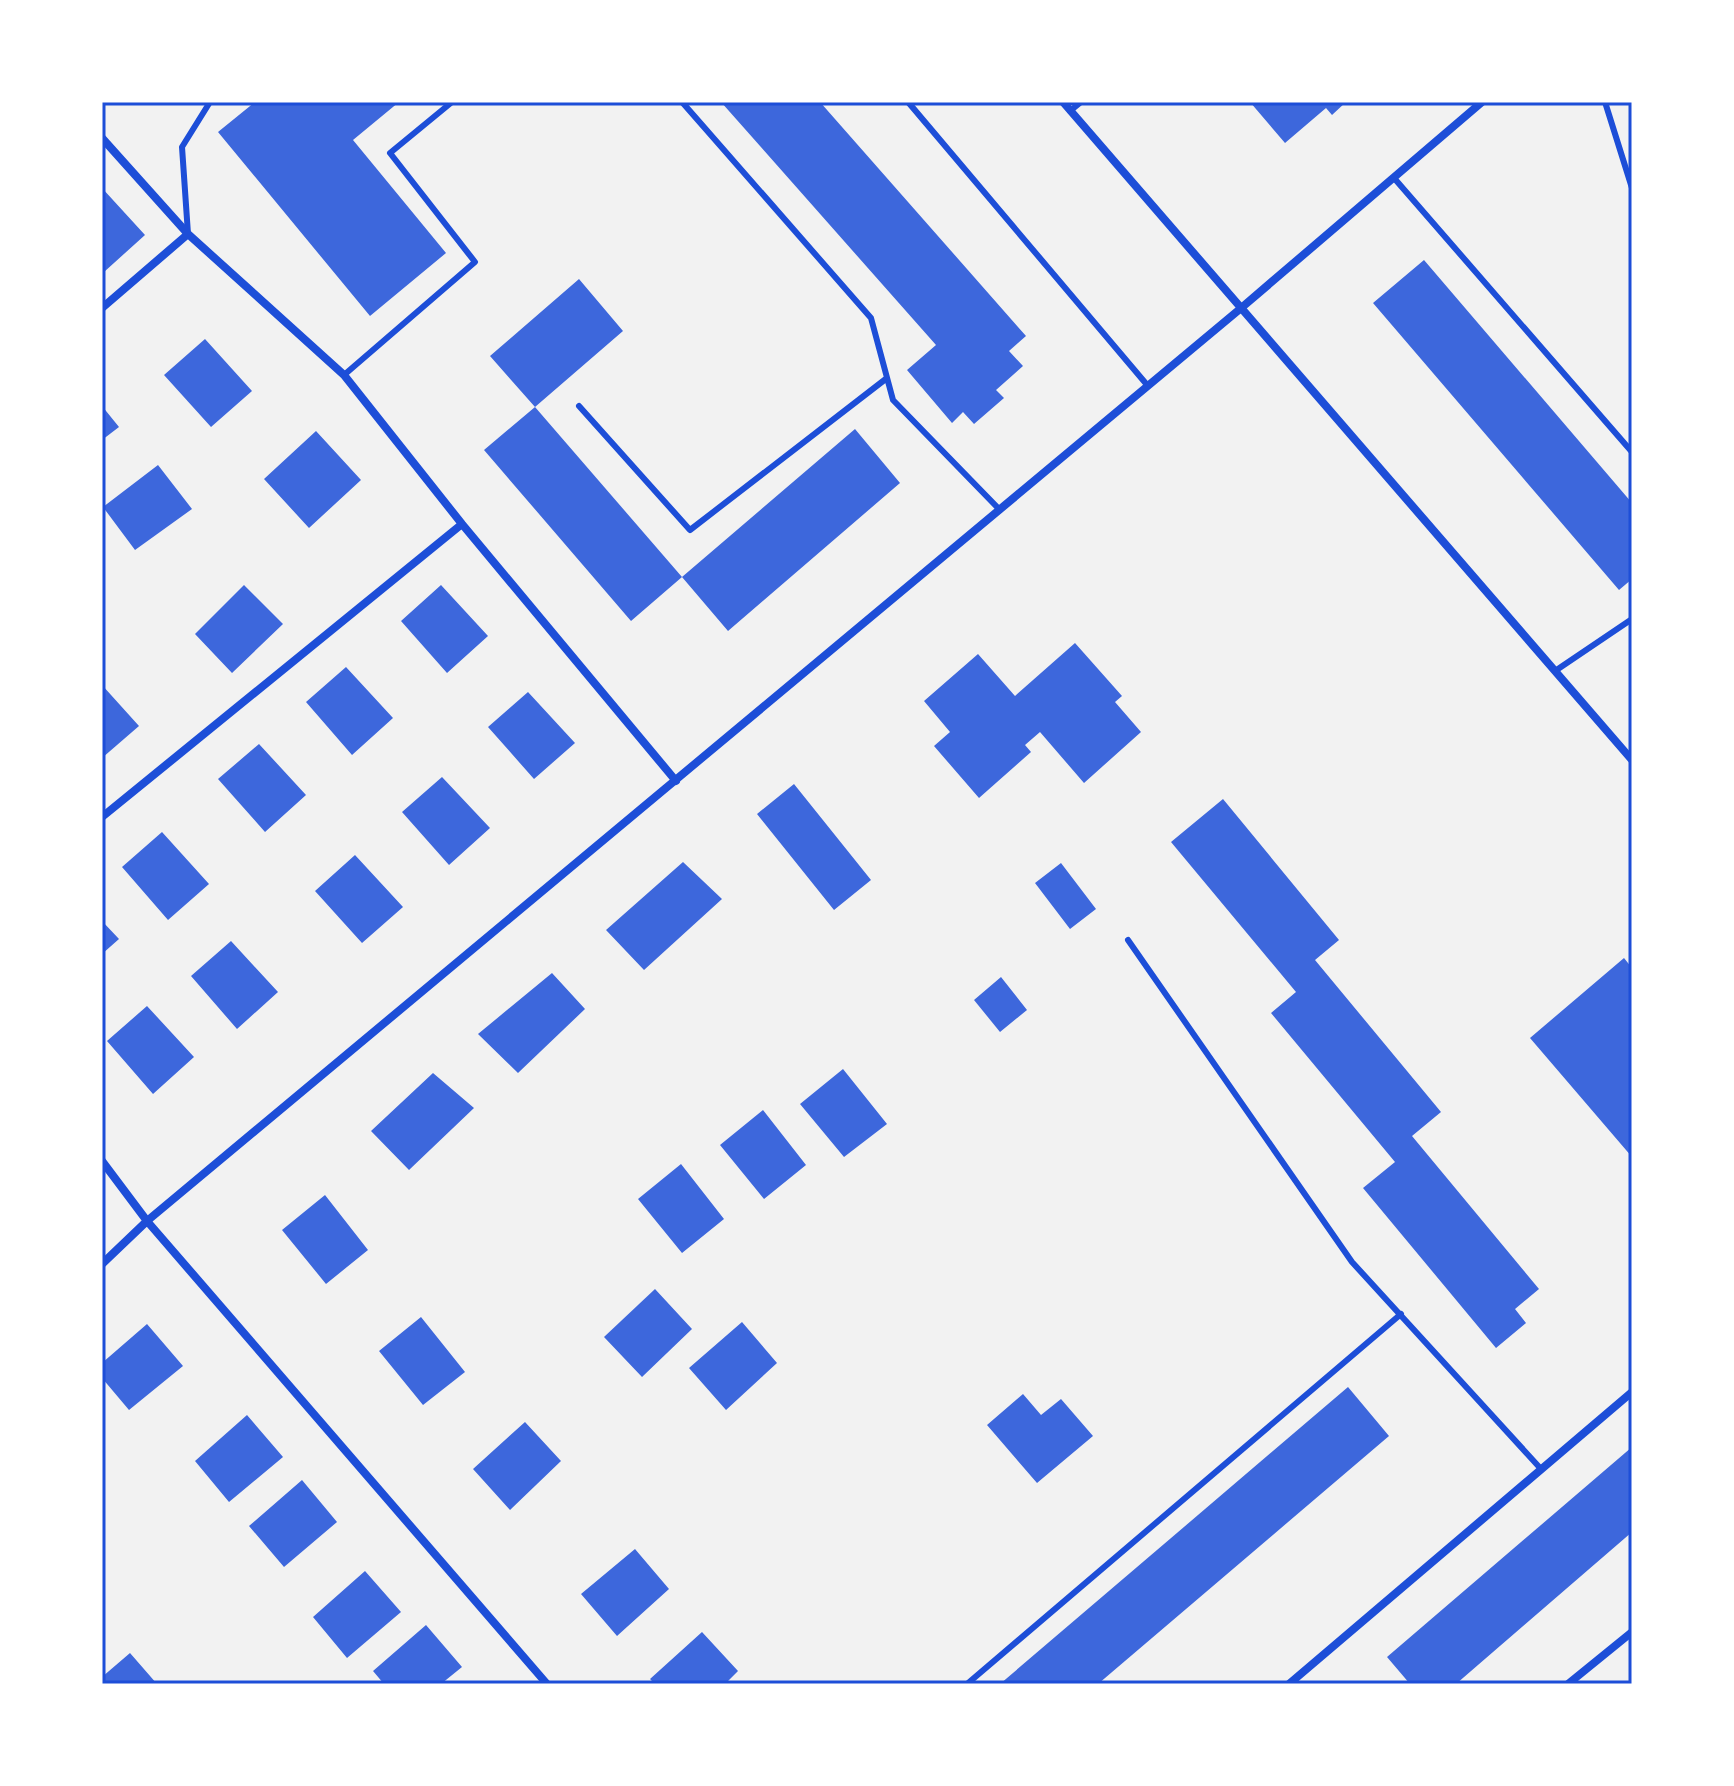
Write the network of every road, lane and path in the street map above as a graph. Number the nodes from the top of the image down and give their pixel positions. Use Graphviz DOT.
graph roads {
  1 [pos="210,102"];
  2 [pos="452,102"];
  3 [pos="682,102"];
  4 [pos="908,102"];
  5 [pos="1063,102"];
  6 [pos="1081,102"];
  7 [pos="1482,102"];
  8 [pos="1605,102"];
  9 [pos="1070,111"];
  10 [pos="102,138"];
  11 [pos="1394,178"];
  12 [pos="1632,188"];
  13 [pos="188,234"];
  14 [pos="102,308"];
  15 [pos="1240,309"];
  16 [pos="344,375"];
  17 [pos="887,378"];
  18 [pos="1148,386"];
  19 [pos="579,406"];
  20 [pos="1632,452"];
  21 [pos="1000,510"];
  22 [pos="462,524"];
  23 [pos="1632,619"];
  24 [pos="1555,671"];
  25 [pos="1632,760"];
  26 [pos="676,781"];
  27 [pos="102,817"];
  28 [pos="1128,940"];
  29 [pos="102,1161"];
  30 [pos="147,1221"];
  31 [pos="102,1264"];
  32 [pos="1401,1314"];
  33 [pos="1632,1392"];
  34 [pos="1541,1469"];
  35 [pos="1632,1632"];
  36 [pos="547,1684"];
  37 [pos="967,1684"];
  38 [pos="1289,1684"];
  39 [pos="1568,1684"];
  1 -- 13 [label="lane"];
  2 -- 16 [label="lane"];
  3 -- 17 [label="lane"];
  4 -- 18 [label="lane"];
  5 -- 9 [label="street"];
  6 -- 9 [label="lane"];
  7 -- 11 [label="street"];
  8 -- 12 [label="lane"];
  9 -- 15 [label="street"];
  10 -- 13 [label="street"];
  11 -- 15 [label="street"];
  11 -- 20 [label="lane"];
  13 -- 14 [label="street"];
  13 -- 16 [label="street"];
  15 -- 18 [label="street"];
  15 -- 24 [label="street"];
  16 -- 22 [label="street"];
  17 -- 19 [label="lane"];
  17 -- 21 [label="lane"];
  18 -- 21 [label="street"];
  21 -- 26 [label="street"];
  22 -- 26 [label="street"];
  22 -- 27 [label="street"];
  23 -- 24 [label="lane"];
  24 -- 25 [label="street"];
  26 -- 30 [label="street"];
  28 -- 32 [label="lane"];
  29 -- 30 [label="street"];
  30 -- 31 [label="street"];
  30 -- 36 [label="street"];
  32 -- 34 [label="lane"];
  32 -- 37 [label="lane"];
  33 -- 34 [label="street"];
  34 -- 38 [label="street"];
  35 -- 39 [label="street"];
}
